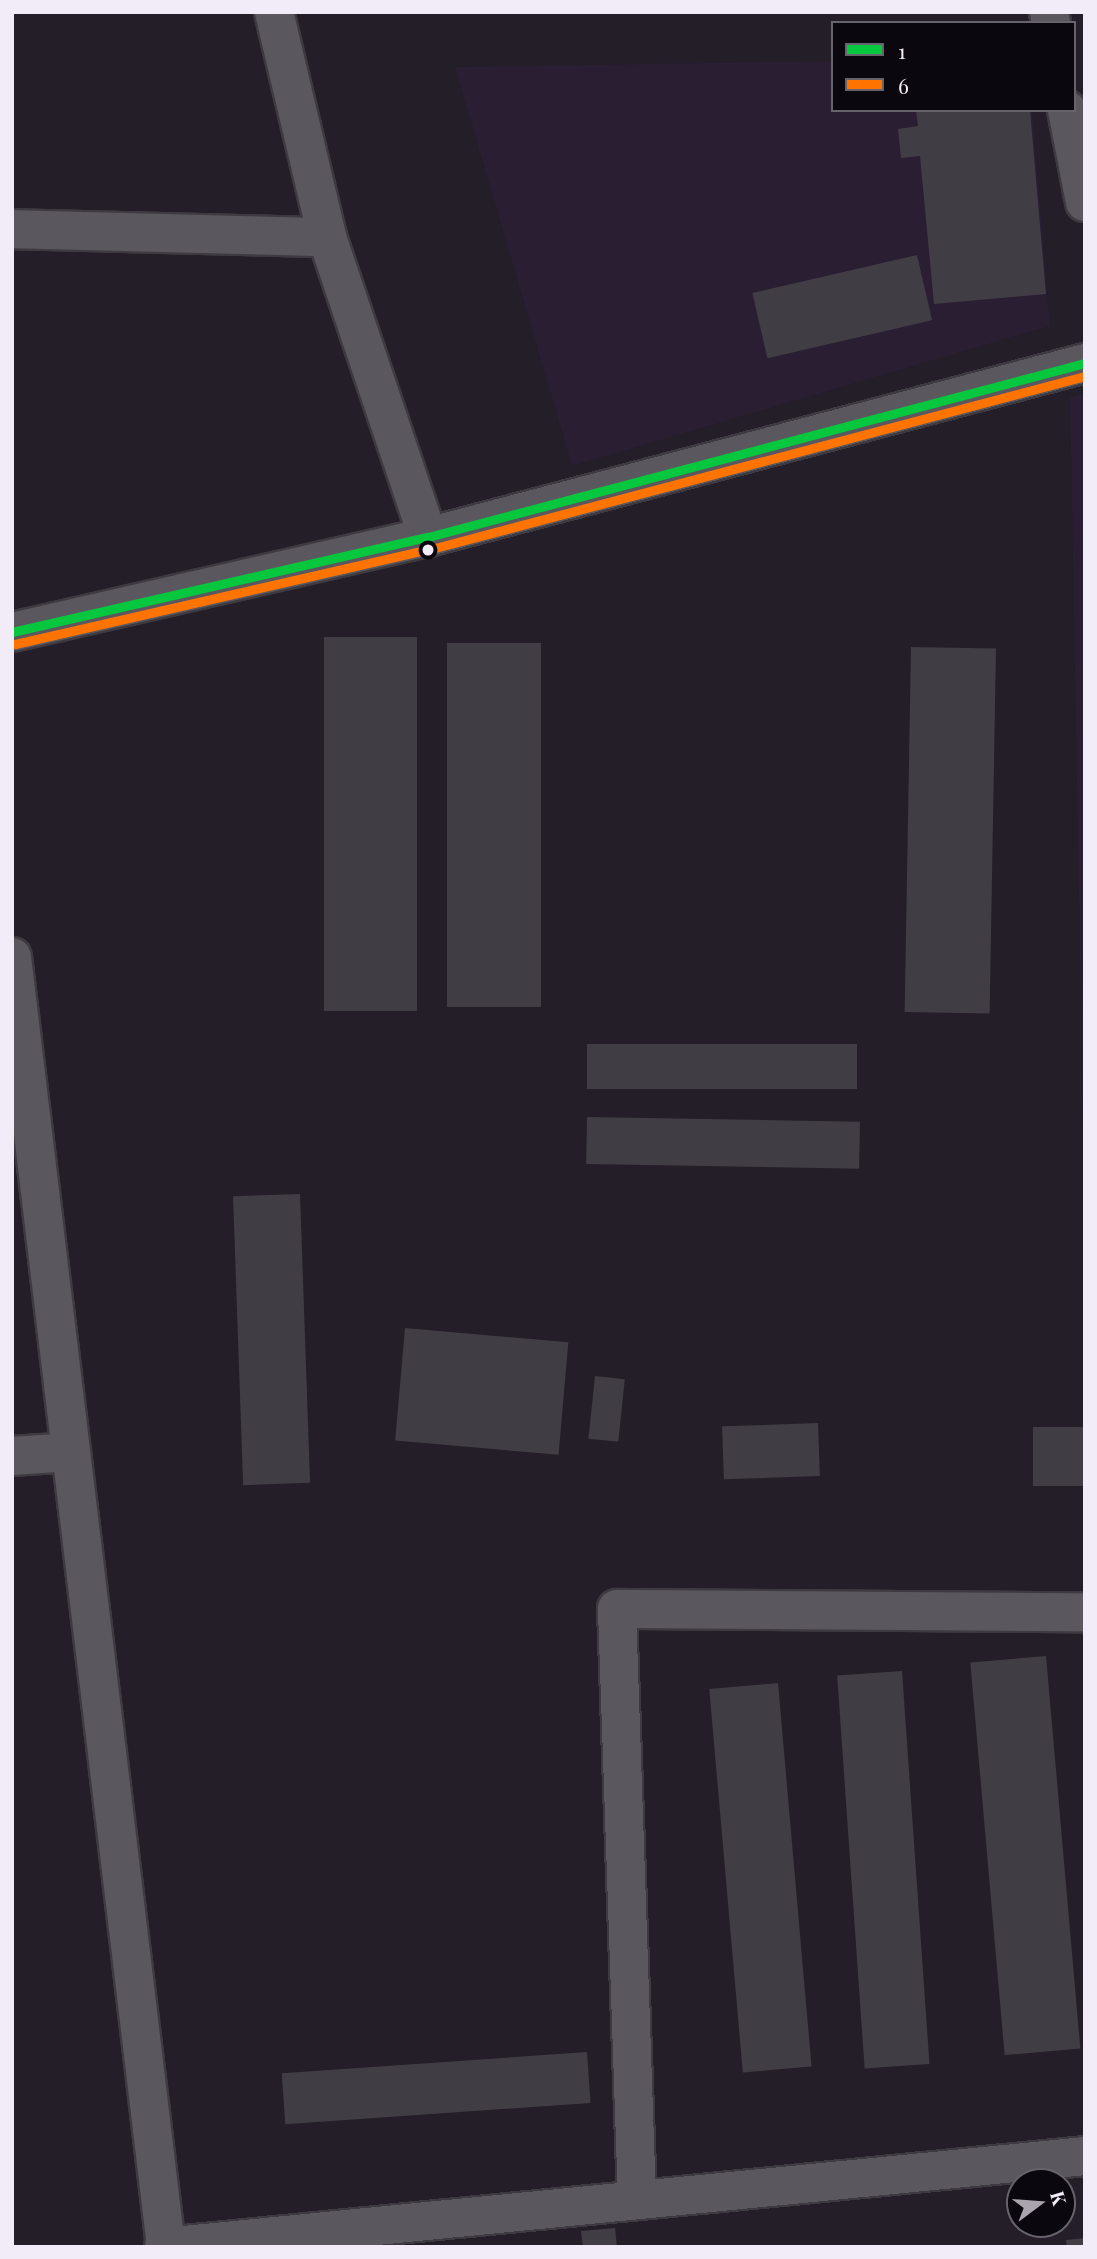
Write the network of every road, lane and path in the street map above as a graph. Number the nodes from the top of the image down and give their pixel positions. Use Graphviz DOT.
graph roads {
  1 [pos="274,12"];
  2 [pos="1067,112"];
  3 [pos="1085,202"];
  4 [pos="12,229"];
  5 [pos="327,237"];
  6 [pos="1085,363"];
  7 [pos="428,537"];
  8 [pos="12,632"];
  9 [pos="12,957"];
  10 [pos="71,1452"];
  11 [pos="12,1457"];
  12 [pos="1085,1612"];
  13 [pos="1085,2156"];
  14 [pos="637,2200"];
  15 [pos="165,2247"];
  1 -- 5 [label="street"];
  2 -- 3 [label="street"];
  4 -- 5 [label="street"];
  5 -- 7 [label="street"];
  6 -- 7 [label="street"];
  7 -- 8 [label="street"];
  9 -- 10 [label="street"];
  10 -- 11 [label="street"];
  10 -- 15 [label="street"];
  12 -- 14 [label="street"];
  13 -- 14 [label="street"];
  14 -- 15 [label="street"];
}
